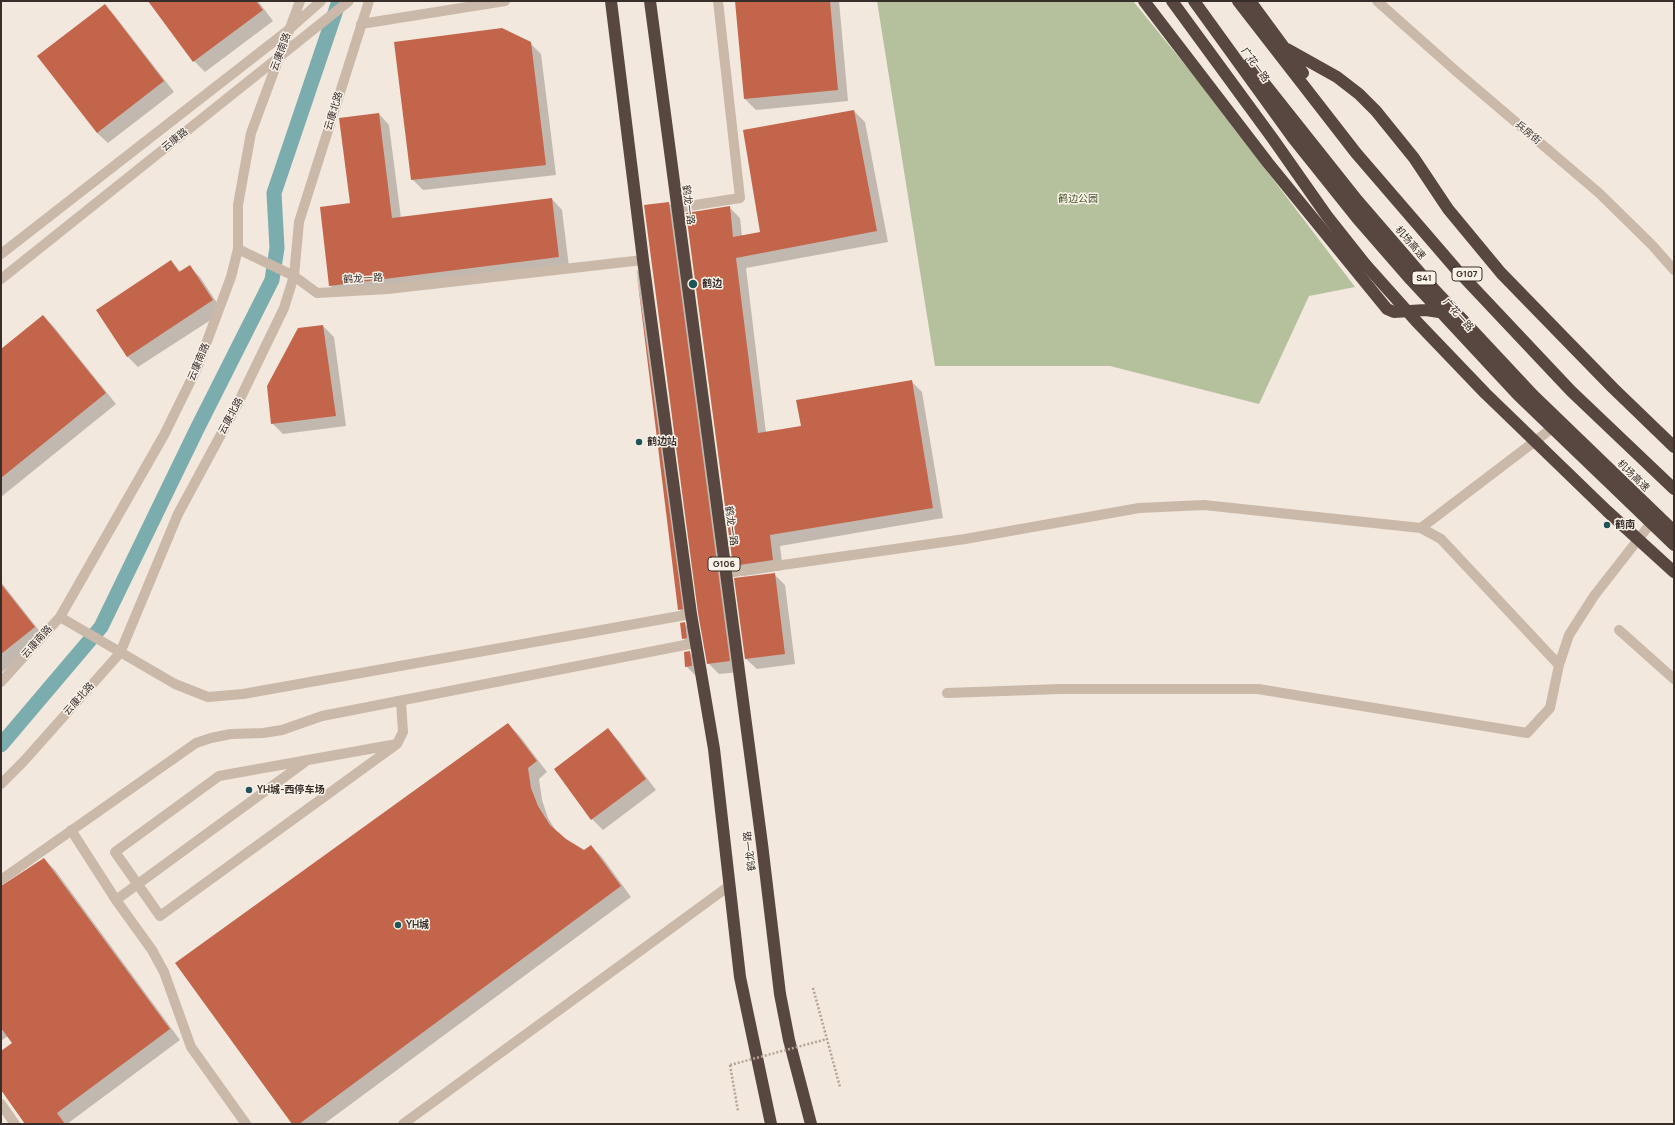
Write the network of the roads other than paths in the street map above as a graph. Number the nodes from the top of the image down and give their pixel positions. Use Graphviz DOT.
graph roads {
  1 [pos="300,1"];
  2 [pos="321,1"];
  3 [pos="349,1"];
  4 [pos="369,1"];
  5 [pos="505,1"];
  6 [pos="611,1"];
  7 [pos="650,1"];
  8 [pos="718,1"];
  9 [pos="1144,1"];
  10 [pos="1172,1"];
  11 [pos="1194,1"];
  12 [pos="1202,1"];
  13 [pos="1238,1"];
  14 [pos="1250,1"];
  15 [pos="1378,1"];
  16 [pos="361,24"];
  17 [pos="290,28"];
  18 [pos="1284,47"];
  19 [pos="280,56"];
  20 [pos="676,208"];
  21 [pos="238,249"];
  22 [pos="1,254"];
  23 [pos="643,260"];
  24 [pos="1674,270"];
  25 [pos="294,276"];
  26 [pos="1,279"];
  27 [pos="1439,312"];
  28 [pos="1551,429"];
  29 [pos="1674,447"];
  30 [pos="1674,479"];
  31 [pos="1674,489"];
  32 [pos="1651,524"];
  33 [pos="1421,528"];
  34 [pos="1674,532"];
  35 [pos="1674,545"];
  36 [pos="1674,572"];
  37 [pos="726,573"];
  38 [pos="690,614"];
  39 [pos="60,617"];
  40 [pos="1619,630"];
  41 [pos="695,643"];
  42 [pos="120,653"];
  43 [pos="1559,665"];
  44 [pos="1674,679"];
  45 [pos="1,682"];
  46 [pos="947,693"];
  47 [pos="401,702"];
  48 [pos="397,744"];
  49 [pos="307,760"];
  50 [pos="1,784"];
  51 [pos="71,830"];
  52 [pos="1,880"];
  53 [pos="138,884"];
  54 [pos="729,886"];
  55 [pos="116,900"];
  56 [pos="1,1104"];
  57 [pos="15,1124"];
  58 [pos="246,1124"];
  59 [pos="403,1124"];
  60 [pos="772,1124"];
  61 [pos="811,1124"];
  1 -- 17 [label="street, 云康南路"];
  2 -- 17 [label="street, 云康路"];
  3 -- 19 [label="street, 云康路"];
  4 -- 16 [label="street, 云康北路"];
  5 -- 16 [label="street"];
  6 -- 23 [label="highway"];
  7 -- 20 [label="highway, 鹤龙一路 / G106"];
  8 -- 20 [label="street"];
  9 -- 27 [label="highway"];
  10 -- 36 [label="highway, bridge"];
  11 -- 27 [label="highway, 广花一路"];
  12 -- 34 [label="highway, 机场高速 / S41"];
  13 -- 31 [label="highway, 机场高速"];
  14 -- 18 [label="highway, G107"];
  15 -- 24 [label="street, 兵房街"];
  16 -- 25 [label="street, 云康北路"];
  17 -- 19 [label="street, 云康南路"];
  17 -- 22 [label="street, 云康路"];
  18 -- 29 [label="highway"];
  18 -- 30 [label="highway, G107"];
  19 -- 21 [label="street, 云康南路"];
  19 -- 26 [label="street, 云康路"];
  20 -- 37 [label="highway, 鹤龙一路 / G106"];
  21 -- 25 [label="street, 鹤龙一路"];
  21 -- 39 [label="street, 云康南路"];
  23 -- 25 [label="street, 鹤龙一路"];
  23 -- 38 [label="highway"];
  25 -- 42 [label="street, 云康北路"];
  27 -- 28 [label="highway, 广花一路"];
  28 -- 32 [label="highway, 广花一路"];
  28 -- 33 [label="street"];
  32 -- 35 [label="highway, 广花一路"];
  32 -- 43 [label="street"];
  33 -- 37 [label="street"];
  33 -- 43 [label="street"];
  37 -- 61 [label="highway, 鹤龙一路 / G106"];
  38 -- 41 [label="highway"];
  38 -- 42 [label="street"];
  39 -- 42 [label="street"];
  39 -- 45 [label="street, 云康南路"];
  40 -- 44 [label="street"];
  41 -- 47 [label="street"];
  41 -- 54 [label="highway"];
  42 -- 50 [label="street, 云康北路"];
  43 -- 46 [label="street"];
  47 -- 48 [label="street"];
  47 -- 51 [label="street"];
  48 -- 49 [label="street"];
  48 -- 53 [label="street"];
  49 -- 53 [label="street"];
  49 -- 53 [label="street"];
  51 -- 52 [label="street"];
  51 -- 55 [label="street"];
  53 -- 55 [label="street"];
  54 -- 59 [label="street"];
  54 -- 60 [label="highway"];
  55 -- 58 [label="street"];
  56 -- 57 [label="street"];
}
